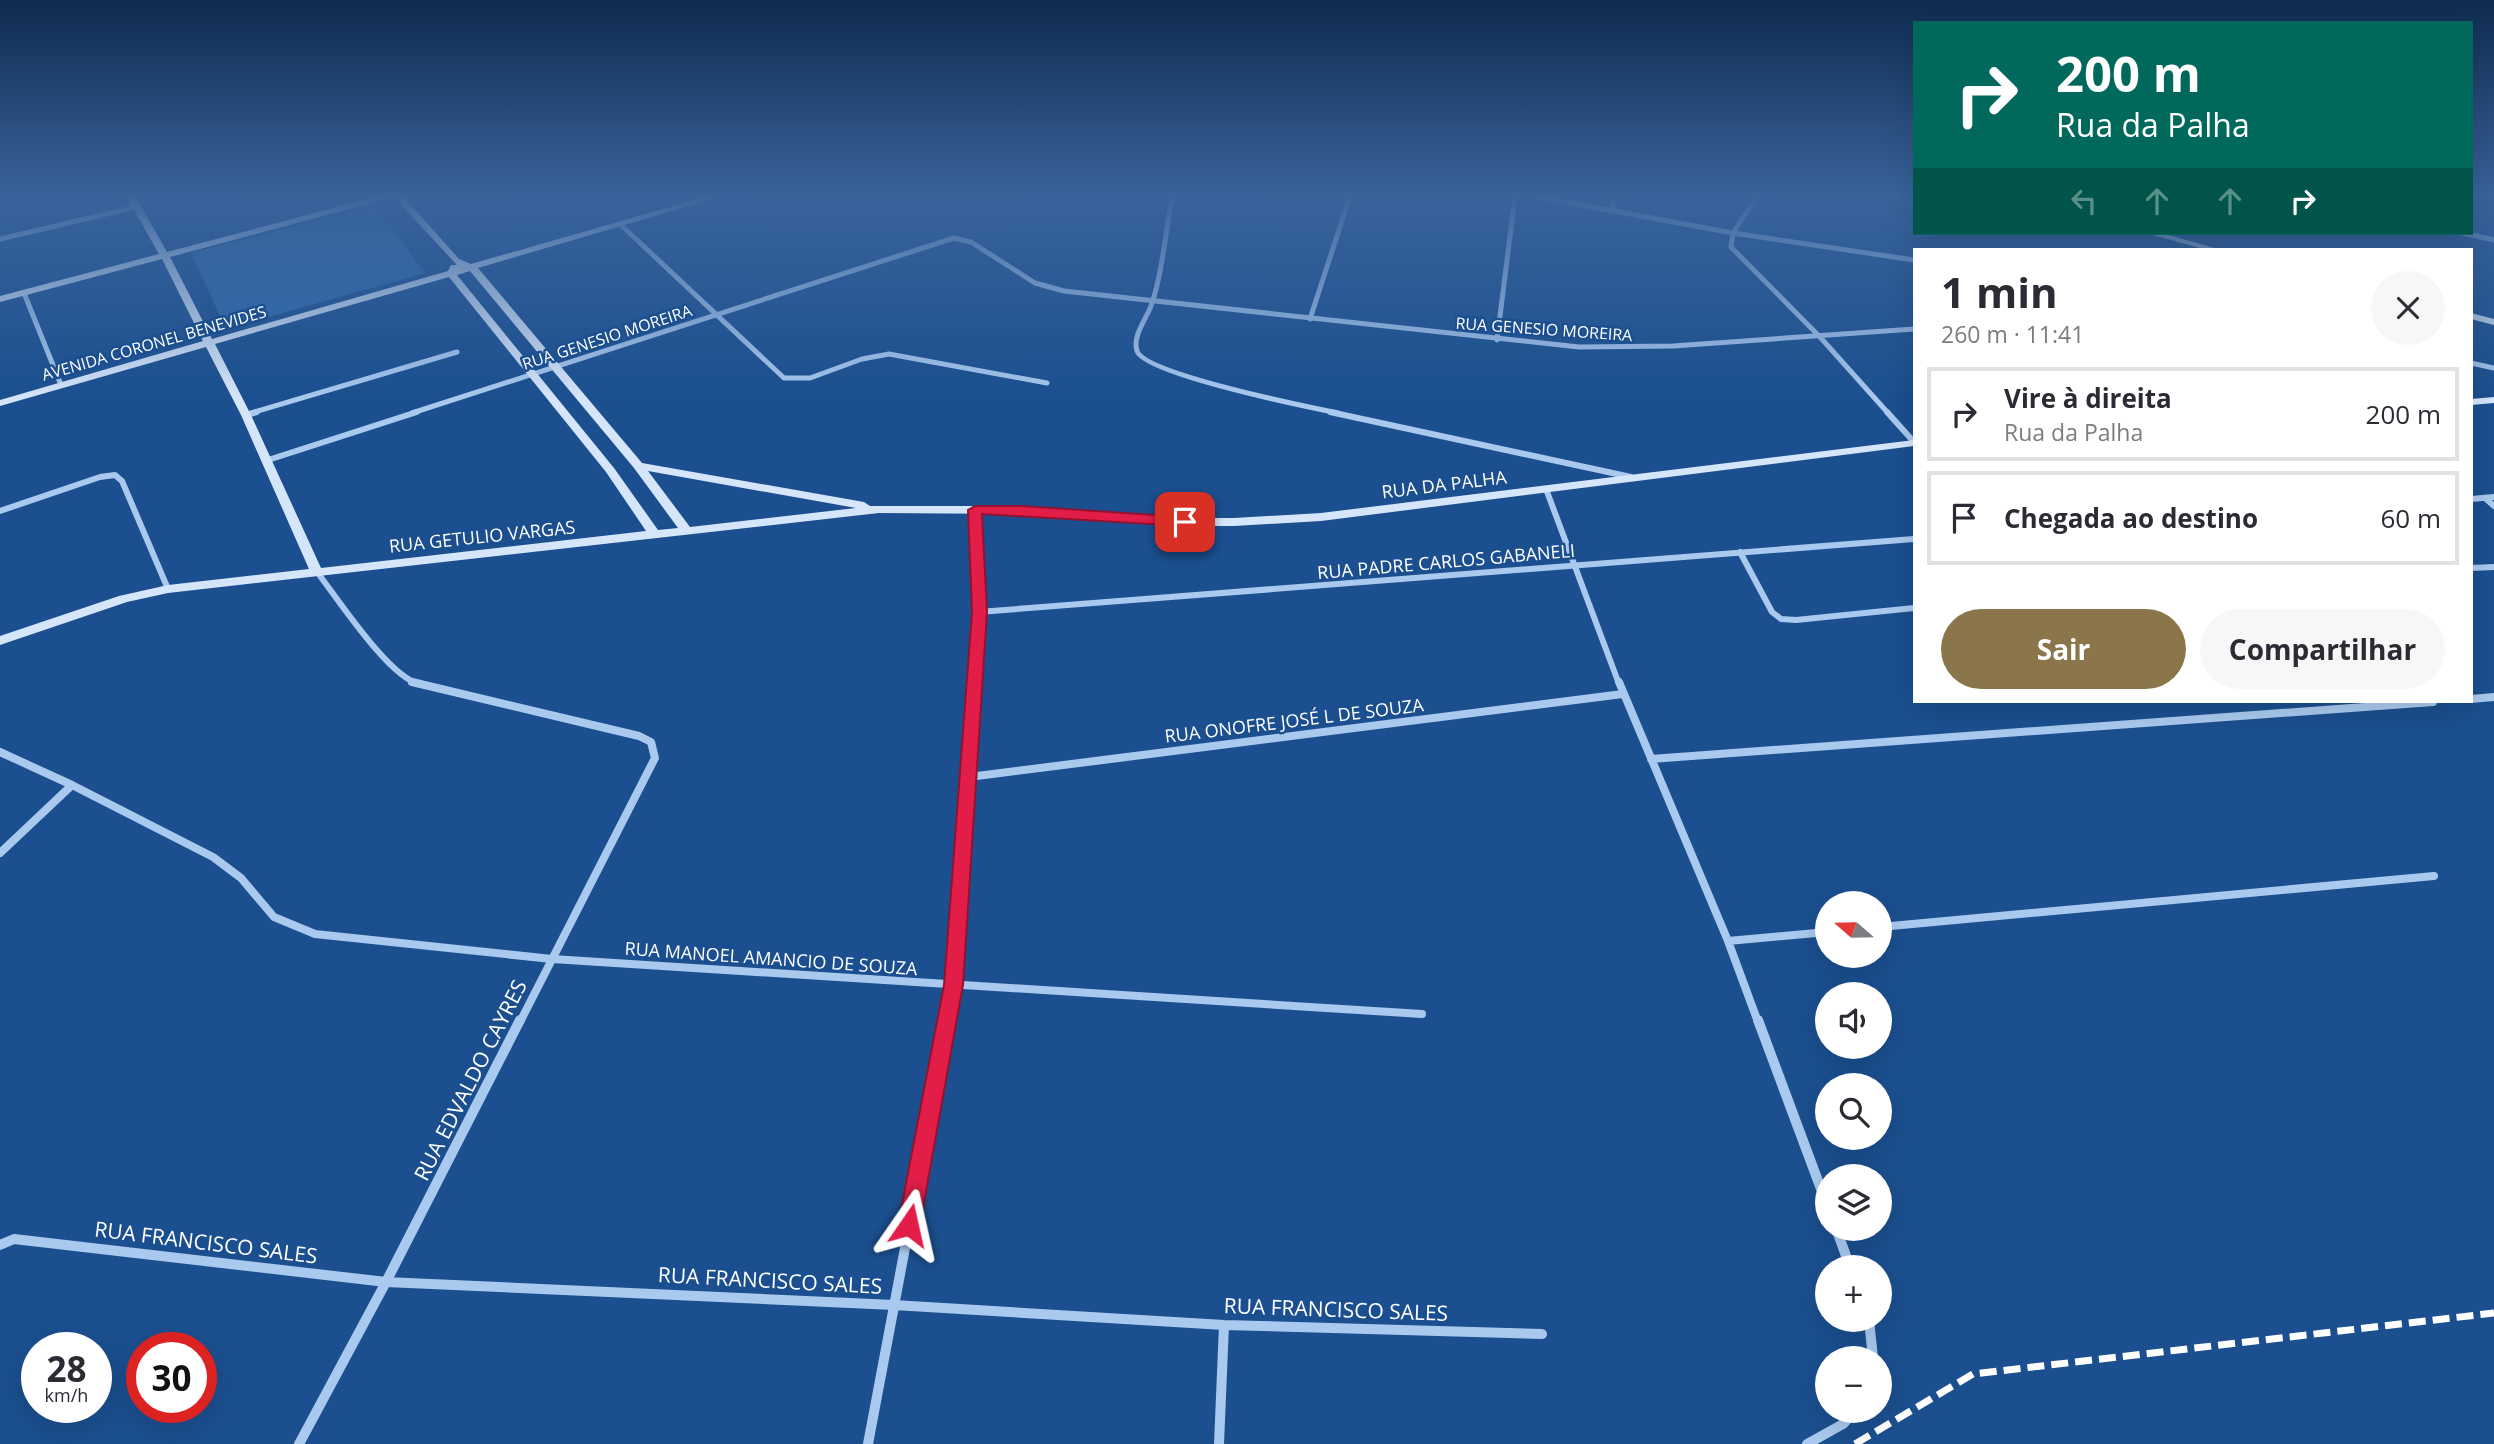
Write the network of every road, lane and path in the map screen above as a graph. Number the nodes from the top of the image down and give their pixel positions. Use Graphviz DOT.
graph roads {
  1 [pos="137,263"];
  2 [pos="169,263"];
  3 [pos="455,263"];
  4 [pos="461,263"];
  5 [pos="491,263"];
  6 [pos="662,263"];
  7 [pos="874,263"];
  8 [pos="1007,263"];
  9 [pos="1159,263"];
  10 [pos="1328,263"];
  11 [pos="1507,263"];
  12 [pos="1745,263"];
  13 [pos="472,269"];
  14 [pos="452,275"];
  15 [pos="24,293"];
  16 [pos="0,299"];
  17 [pos="1152,303"];
  18 [pos="716,314"];
  19 [pos="2473,317"];
  20 [pos="1310,319"];
  21 [pos="2494,322"];
  22 [pos="1913,329"];
  23 [pos="1820,337"];
  24 [pos="1497,340"];
  25 [pos="208,344"];
  26 [pos="457,352"];
  27 [pos="2473,363"];
  28 [pos="557,367"];
  29 [pos="2494,368"];
  30 [pos="535,374"];
  31 [pos="1047,383"];
  32 [pos="61,385"];
  33 [pos="2494,400"];
  34 [pos="2473,402"];
  35 [pos="0,403"];
  36 [pos="246,415"];
  37 [pos="1913,442"];
  38 [pos="1913,443"];
  39 [pos="265,461"];
  40 [pos="638,466"];
  41 [pos="1632,477"];
  42 [pos="1546,489"];
  43 [pos="2494,497"];
  44 [pos="2485,498"];
  45 [pos="2473,499"];
  46 [pos="2494,506"];
  47 [pos="879,509"];
  48 [pos="975,510"];
  49 [pos="0,511"];
  50 [pos="687,531"];
  51 [pos="655,535"];
  52 [pos="1913,539"];
  53 [pos="1740,552"];
  54 [pos="1576,565"];
  55 [pos="2494,567"];
  56 [pos="2473,568"];
  57 [pos="317,572"];
  58 [pos="168,589"];
  59 [pos="1913,608"];
  60 [pos="979,612"];
  61 [pos="0,641"];
  62 [pos="1623,694"];
  63 [pos="2494,697"];
  64 [pos="2473,699"];
  65 [pos="2418,703"];
  66 [pos="0,752"];
  67 [pos="1651,759"];
  68 [pos="969,777"];
  69 [pos="72,785"];
  70 [pos="0,853"];
  71 [pos="2434,876"];
  72 [pos="1892,926"];
  73 [pos="1815,933"];
  74 [pos="1728,941"];
  75 [pos="552,959"];
  76 [pos="954,985"];
  77 [pos="1422,1014"];
  78 [pos="1815,1173"];
  79 [pos="0,1245"];
  80 [pos="386,1282"];
  81 [pos="894,1305"];
  82 [pos="1224,1325"];
  83 [pos="1542,1334"];
  84 [pos="1844,1423"];
  85 [pos="299,1444"];
  86 [pos="868,1444"];
  87 [pos="1219,1444"];
  88 [pos="1807,1444"];
  1 -- 15 [label="street"];
  2 -- 25 [label="street"];
  3 -- 14 [label="street"];
  4 -- 13 [label="street"];
  5 -- 13 [label="street, AVENIDA CORONEL BENEVIDES"];
  6 -- 18 [label="street"];
  7 -- 18 [label="street, RUA GENESIO MOREIRA"];
  8 -- 17 [label="street, RUA GENESIO MOREIRA"];
  9 -- 17 [label="street"];
  10 -- 20 [label="street"];
  11 -- 24 [label="street"];
  12 -- 23 [label="street"];
  13 -- 14 [label="street, AVENIDA CORONEL BENEVIDES"];
  13 -- 28 [label="street"];
  14 -- 25 [label="street, AVENIDA CORONEL BENEVIDES"];
  14 -- 30 [label="street"];
  15 -- 16 [label="street"];
  15 -- 32 [label="street"];
  17 -- 20 [label="street, RUA GENESIO MOREIRA"];
  17 -- 41 [label="street"];
  18 -- 28 [label="street, RUA GENESIO MOREIRA"];
  18 -- 31 [label="street"];
  19 -- 21 [label="street"];
  20 -- 24 [label="street, RUA GENESIO MOREIRA"];
  22 -- 23 [label="street, RUA GENESIO MOREIRA"];
  23 -- 24 [label="street, RUA GENESIO MOREIRA"];
  23 -- 37 [label="street"];
  25 -- 32 [label="street, AVENIDA CORONEL BENEVIDES"];
  25 -- 36 [label="street"];
  26 -- 36 [label="street"];
  27 -- 29 [label="street"];
  28 -- 30 [label="street, RUA GENESIO MOREIRA"];
  28 -- 40 [label="street"];
  30 -- 39 [label="street, RUA GENESIO MOREIRA"];
  30 -- 51 [label="street"];
  32 -- 35 [label="street, AVENIDA CORONEL BENEVIDES"];
  33 -- 34 [label="street"];
  36 -- 39 [label="street"];
  38 -- 41 [label="street, RUA DA PALHA"];
  39 -- 57 [label="street"];
  40 -- 47 [label="street"];
  40 -- 50 [label="street"];
  41 -- 42 [label="street, RUA DA PALHA"];
  42 -- 48 [label="street, RUA DA PALHA"];
  42 -- 54 [label="street"];
  43 -- 44 [label="street"];
  44 -- 45 [label="street"];
  44 -- 46 [label="street"];
  47 -- 48 [label="street, RUA GETULIO VARGAS"];
  47 -- 50 [label="street, RUA GETULIO VARGAS"];
  48 -- 60 [label="street"];
  49 -- 58 [label="street"];
  50 -- 51 [label="street, RUA GETULIO VARGAS"];
  51 -- 57 [label="street, RUA GETULIO VARGAS"];
  52 -- 53 [label="street, RUA PADRE CARLOS GABANELI"];
  53 -- 54 [label="street, RUA PADRE CARLOS GABANELI"];
  53 -- 59 [label="street"];
  54 -- 60 [label="street, RUA PADRE CARLOS GABANELI"];
  54 -- 62 [label="street"];
  55 -- 56 [label="street"];
  57 -- 58 [label="street, RUA GETULIO VARGAS"];
  57 -- 75 [label="street, RUA EDVALDO CAYRES"];
  58 -- 61 [label="street, RUA GETULIO VARGAS"];
  60 -- 68 [label="street"];
  62 -- 67 [label="street"];
  62 -- 68 [label="street, RUA ONOFRE JOSÉ L DE SOUZA"];
  63 -- 64 [label="street"];
  65 -- 67 [label="street"];
  66 -- 69 [label="street, RUA MANOEL AMANCIO DE SOUZA"];
  67 -- 74 [label="street"];
  68 -- 76 [label="street"];
  69 -- 70 [label="street"];
  69 -- 75 [label="street, RUA MANOEL AMANCIO DE SOUZA"];
  71 -- 72 [label="street"];
  73 -- 74 [label="street"];
  74 -- 78 [label="street"];
  75 -- 76 [label="street, RUA MANOEL AMANCIO DE SOUZA"];
  75 -- 80 [label="street, RUA EDVALDO CAYRES"];
  76 -- 77 [label="street, RUA MANOEL AMANCIO DE SOUZA"];
  76 -- 81 [label="street"];
  79 -- 80 [label="street, RUA FRANCISCO SALES"];
  80 -- 81 [label="street, RUA FRANCISCO SALES"];
  80 -- 85 [label="street, RUA EDVALDO CAYRES"];
  81 -- 82 [label="street, RUA FRANCISCO SALES"];
  81 -- 86 [label="street"];
  82 -- 83 [label="street, RUA FRANCISCO SALES"];
  82 -- 87 [label="street"];
  84 -- 88 [label="street"];
}
